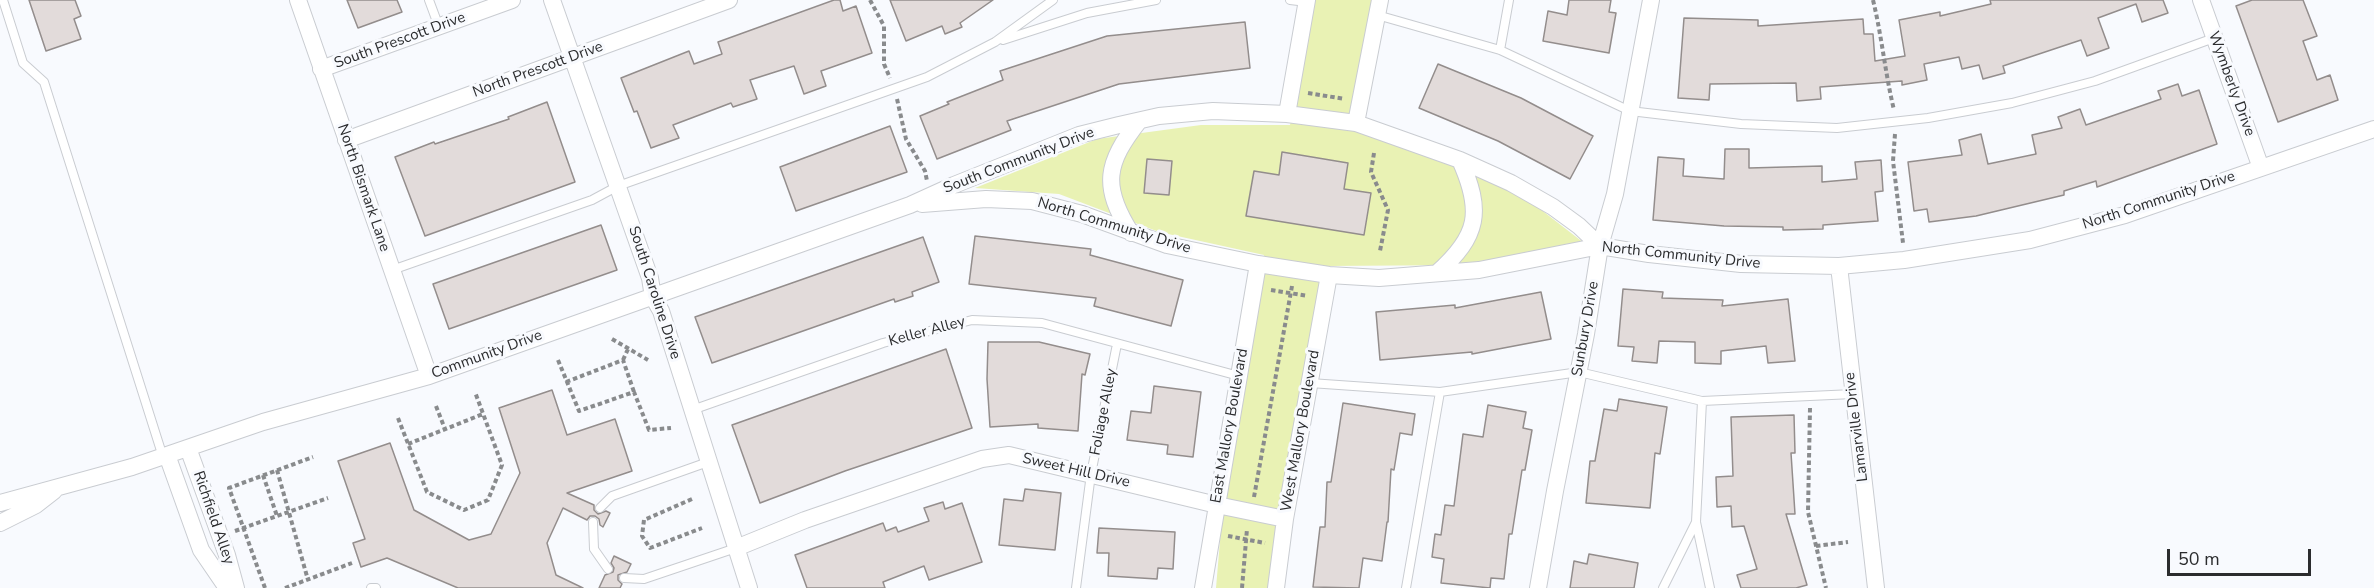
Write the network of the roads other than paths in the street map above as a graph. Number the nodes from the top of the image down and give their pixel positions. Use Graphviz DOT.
graph roads {
  1 [pos="3,0"];
  2 [pos="298,0"];
  3 [pos="429,0"];
  4 [pos="512,0"];
  5 [pos="552,0"];
  6 [pos="729,0"];
  7 [pos="1053,0"];
  8 [pos="1156,0"];
  9 [pos="1301,0"];
  10 [pos="1509,0"];
  11 [pos="1651,0"];
  12 [pos="2200,0"];
  13 [pos="1378,7"];
  14 [pos="439,27"];
  15 [pos="2214,38"];
  16 [pos="995,42"];
  17 [pos="1500,50"];
  18 [pos="573,56"];
  19 [pos="321,69"];
  20 [pos="1630,111"];
  21 [pos="1287,114"];
  22 [pos="1139,121"];
  23 [pos="1356,123"];
  24 [pos="2374,129"];
  25 [pos="346,140"];
  26 [pos="1460,160"];
  27 [pos="2261,168"];
  28 [pos="618,186"];
  29 [pos="909,205"];
  30 [pos="1131,233"];
  31 [pos="1600,246"];
  32 [pos="1258,264"];
  33 [pos="1839,266"];
  34 [pos="392,270"];
  35 [pos="1437,273"];
  36 [pos="1329,275"];
  37 [pos="653,297"];
  38 [pos="1118,344"];
  39 [pos="1579,372"];
  40 [pos="429,376"];
  41 [pos="1239,376"];
  42 [pos="1310,383"];
  43 [pos="1440,392"];
  44 [pos="1853,394"];
  45 [pos="1702,401"];
  46 [pos="692,410"];
  47 [pos="188,448"];
  48 [pos="165,456"];
  49 [pos="708,462"];
  50 [pos="1091,474"];
  51 [pos="59,487"];
  52 [pos="0,503"];
  53 [pos="1217,505"];
  54 [pos="600,508"];
  55 [pos="1285,519"];
  56 [pos="593,522"];
  57 [pos="1696,522"];
  58 [pos="0,523"];
  59 [pos="736,548"];
  60 [pos="608,569"];
  61 [pos="624,578"];
  62 [pos="227,588"];
  63 [pos="236,588"];
  64 [pos="371,588"];
  65 [pos="376,588"];
  66 [pos="749,588"];
  67 [pos="1076,588"];
  68 [pos="1203,588"];
  69 [pos="1276,588"];
  70 [pos="1406,588"];
  71 [pos="1538,588"];
  72 [pos="1663,588"];
  73 [pos="1710,588"];
  74 [pos="1876,588"];
  1 -- 48 [label="lane"];
  2 -- 19 [label="street, North Bismark Lane"];
  3 -- 14 [label="lane"];
  4 -- 14 [label="street, South Prescott Drive"];
  5 -- 18 [label="street, South Caroline Drive"];
  6 -- 18 [label="street, North Prescott Drive"];
  7 -- 16 [label="lane"];
  8 -- 16 [label="lane"];
  9 -- 21 [label="street"];
  10 -- 17 [label="lane"];
  11 -- 20 [label="street, Sunbury Drive"];
  12 -- 15 [label="street, Wymberly Drive"];
  13 -- 17 [label="lane"];
  13 -- 23 [label="street"];
  14 -- 19 [label="street, South Prescott Drive"];
  15 -- 20 [label="lane"];
  15 -- 27 [label="street, Wymberly Drive"];
  16 -- 28 [label="lane"];
  17 -- 20 [label="lane"];
  18 -- 25 [label="street, North Prescott Drive"];
  18 -- 28 [label="street, South Caroline Drive"];
  19 -- 25 [label="street, North Bismark Lane"];
  20 -- 31 [label="street, Sunbury Drive"];
  21 -- 22 [label="street, South Community Drive"];
  21 -- 23 [label="street, South Community Drive"];
  22 -- 29 [label="street, South Community Drive"];
  22 -- 30 [label="street"];
  23 -- 26 [label="street, South Community Drive"];
  24 -- 27 [label="street, North Community Drive"];
  25 -- 34 [label="street, North Bismark Lane"];
  26 -- 31 [label="street, South Community Drive"];
  26 -- 35 [label="street"];
  27 -- 33 [label="street, North Community Drive"];
  28 -- 34 [label="lane"];
  28 -- 37 [label="street, South Caroline Drive"];
  29 -- 30 [label="street, North Community Drive"];
  29 -- 37 [label="street, Community Drive"];
  30 -- 32 [label="street, North Community Drive"];
  31 -- 33 [label="street, North Community Drive"];
  31 -- 35 [label="street, North Community Drive"];
  31 -- 39 [label="street, Sunbury Drive"];
  32 -- 36 [label="street, North Community Drive"];
  32 -- 41 [label="street, East Mallory Boulevard"];
  33 -- 44 [label="street, Lamarville Drive"];
  34 -- 40 [label="street, North Bismark Lane"];
  35 -- 36 [label="street, North Community Drive"];
  36 -- 42 [label="street, West Mallory Boulevard"];
  37 -- 40 [label="street, Community Drive"];
  37 -- 46 [label="street, South Caroline Drive"];
  38 -- 41 [label="lane, Keller Alley"];
  38 -- 46 [label="lane, Keller Alley"];
  38 -- 50 [label="lane, Foliage Alley"];
  39 -- 43 [label="lane"];
  39 -- 45 [label="lane"];
  39 -- 71 [label="street, Sunbury Drive"];
  40 -- 47 [label="street, Community Drive"];
  41 -- 53 [label="street, East Mallory Boulevard"];
  42 -- 43 [label="lane"];
  42 -- 55 [label="street, West Mallory Boulevard"];
  43 -- 70 [label="lane"];
  44 -- 45 [label="lane"];
  44 -- 74 [label="street, Lamarville Drive"];
  45 -- 57 [label="lane"];
  46 -- 49 [label="street, South Caroline Drive"];
  47 -- 48 [label="street, Community Drive"];
  47 -- 63 [label="street, Richfield Alley"];
  48 -- 51 [label="street, Community Drive"];
  48 -- 62 [label="street, Richfield Alley"];
  49 -- 54 [label="lane"];
  49 -- 59 [label="street, South Caroline Drive"];
  50 -- 53 [label="street, Sweet Hill Drive"];
  50 -- 59 [label="street, Sweet Hill Drive"];
  50 -- 67 [label="lane, Foliage Alley"];
  51 -- 52 [label="street, Community Drive"];
  51 -- 58 [label="street, Community Drive"];
  53 -- 55 [label="street, Sweet Hill Drive"];
  53 -- 68 [label="street, East Mallory Boulevard"];
  55 -- 69 [label="street, West Mallory Boulevard"];
  56 -- 60 [label="lane"];
  57 -- 72 [label="lane"];
  57 -- 73 [label="lane"];
  59 -- 61 [label="lane"];
  59 -- 66 [label="street, South Caroline Drive"];
  64 -- 65 [label="lane"];
}
